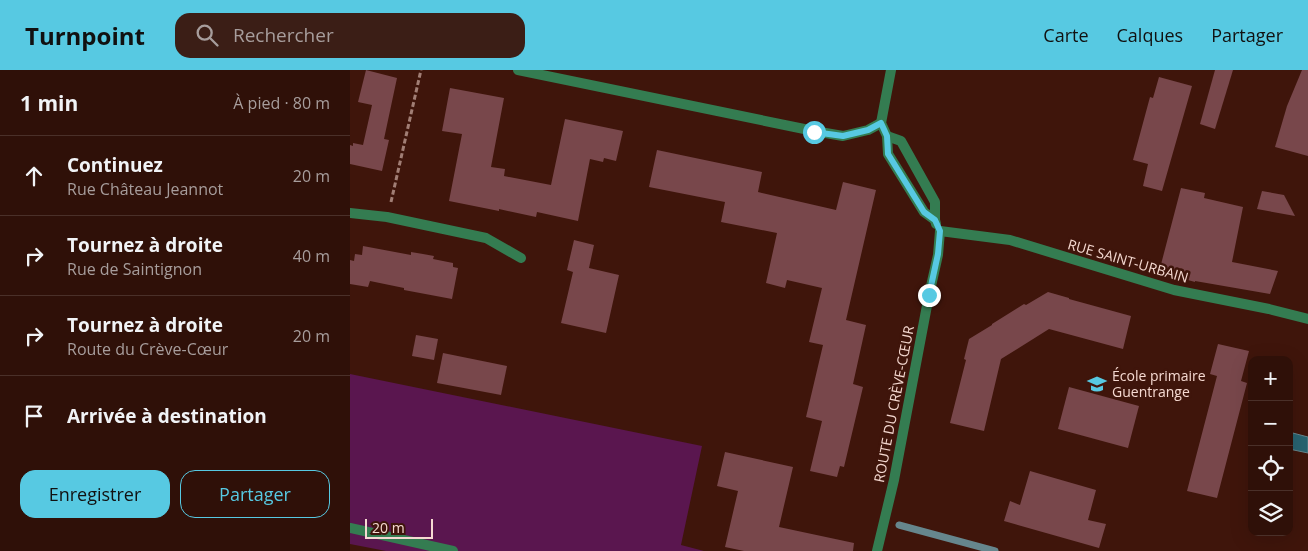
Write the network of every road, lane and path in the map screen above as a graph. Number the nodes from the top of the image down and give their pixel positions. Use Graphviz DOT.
graph roads {
  1 [pos="422,70"];
  2 [pos="518,70"];
  3 [pos="890,70"];
  4 [pos="881,123"];
  5 [pos="887,136"];
  6 [pos="350,213"];
  7 [pos="387,217"];
  8 [pos="935,220"];
  9 [pos="940,231"];
  10 [pos="521,258"];
  11 [pos="1308,319"];
  12 [pos="350,528"];
  13 [pos="453,551"];
  14 [pos="877,551"];
  1 -- 7 [label="path"];
  2 -- 4 [label="street"];
  3 -- 4 [label="street"];
  4 -- 5 [label="street"];
  5 -- 8 [label="street"];
  5 -- 8 [label="street"];
  6 -- 7 [label="street"];
  7 -- 10 [label="street"];
  8 -- 9 [label="street"];
  9 -- 11 [label="street, RUE SAINT-URBAIN"];
  9 -- 14 [label="street, ROUTE DU CRÈVE-CŒUR"];
  12 -- 13 [label="street"];
}
